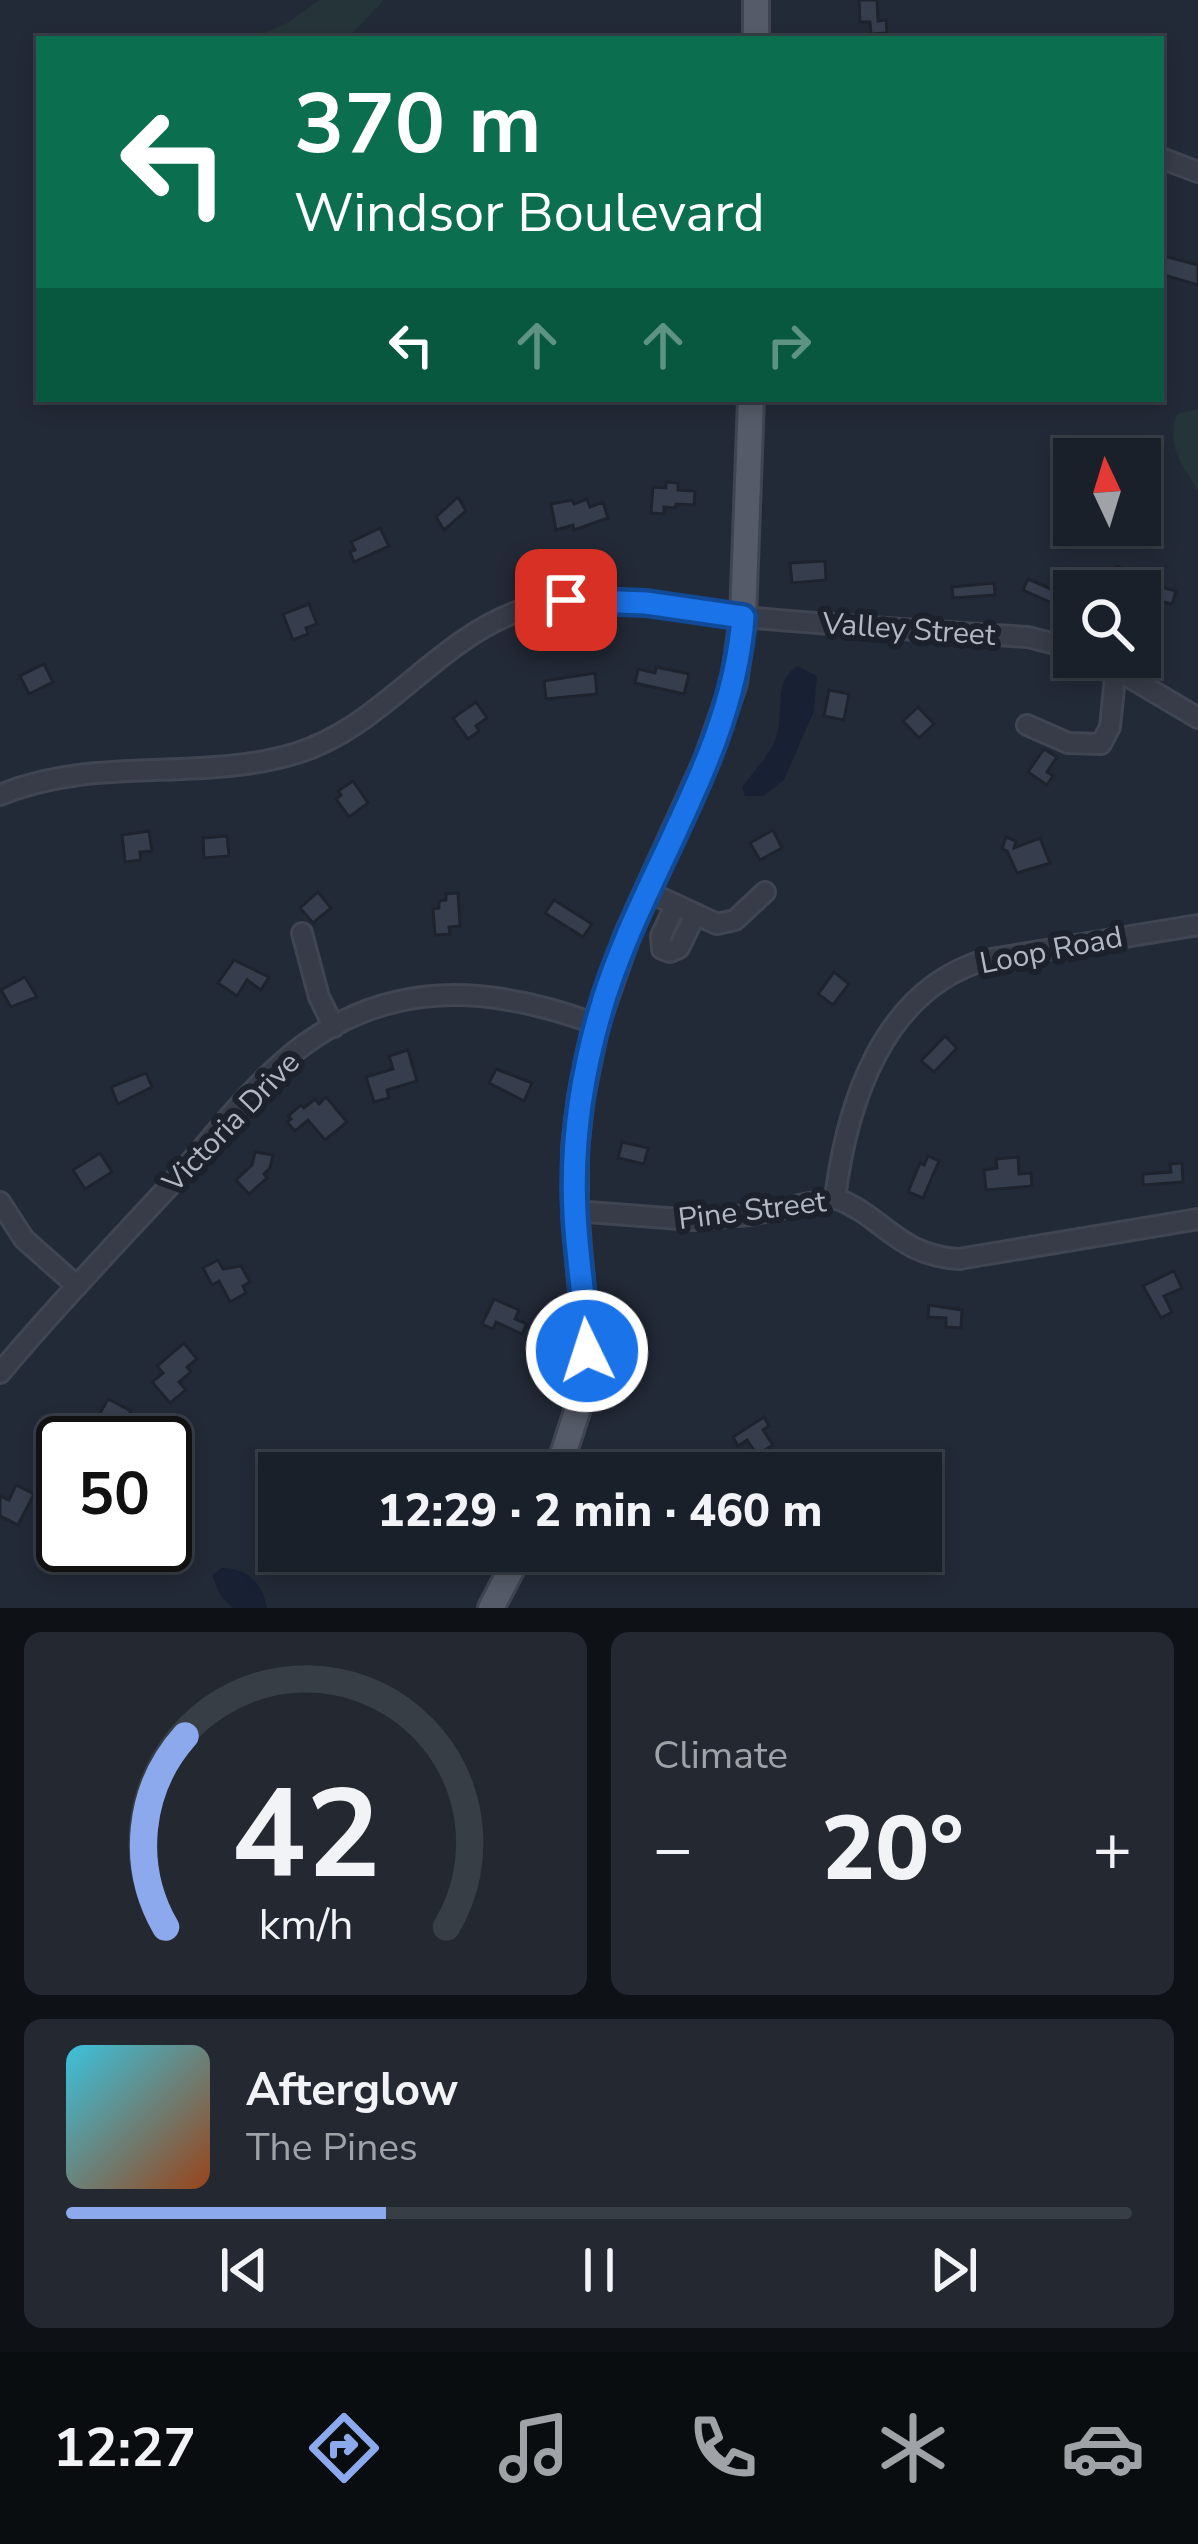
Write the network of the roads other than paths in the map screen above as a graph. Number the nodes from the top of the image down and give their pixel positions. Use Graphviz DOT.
graph roads {
  1 [pos="755,0"];
  2 [pos="756,36"];
  3 [pos="1164,159"];
  4 [pos="1198,172"];
  5 [pos="751,402"];
  6 [pos="743,617"];
  7 [pos="1053,644"];
  8 [pos="1114,678"];
  9 [pos="1132,678"];
  10 [pos="1198,718"];
  11 [pos="1027,725"];
  12 [pos="0,795"];
  13 [pos="646,891"];
  14 [pos="765,892"];
  15 [pos="675,906"];
  16 [pos="695,915"];
  17 [pos="1198,925"];
  18 [pos="302,933"];
  19 [pos="596,1024"];
  20 [pos="334,1027"];
  21 [pos="835,1198"];
  22 [pos="0,1202"];
  23 [pos="575,1211"];
  24 [pos="1198,1219"];
  25 [pos="77,1286"];
  26 [pos="0,1373"];
  27 [pos="564,1452"];
  28 [pos="510,1572"];
  29 [pos="491,1608"];
  1 -- 2 [label="main road"];
  3 -- 4 [label="street"];
  5 -- 6 [label="main road"];
  6 -- 7 [label="street, Valley Street"];
  6 -- 12 [label="street, Valley Street"];
  6 -- 13 [label="main road"];
  8 -- 11 [label="street"];
  9 -- 10 [label="street"];
  13 -- 15 [label="street"];
  13 -- 19 [label="main road"];
  14 -- 16 [label="street"];
  15 -- 16 [label="street"];
  15 -- 16 [label="street"];
  17 -- 21 [label="street, Loop Road"];
  18 -- 20 [label="street"];
  19 -- 20 [label="street, Victoria Drive"];
  19 -- 23 [label="main road"];
  20 -- 25 [label="street, Victoria Drive"];
  21 -- 23 [label="street, Pine Street"];
  21 -- 24 [label="street, Pine Street"];
  22 -- 25 [label="street"];
  23 -- 27 [label="main road"];
  25 -- 26 [label="street, Victoria Drive"];
  28 -- 29 [label="main road"];
}
